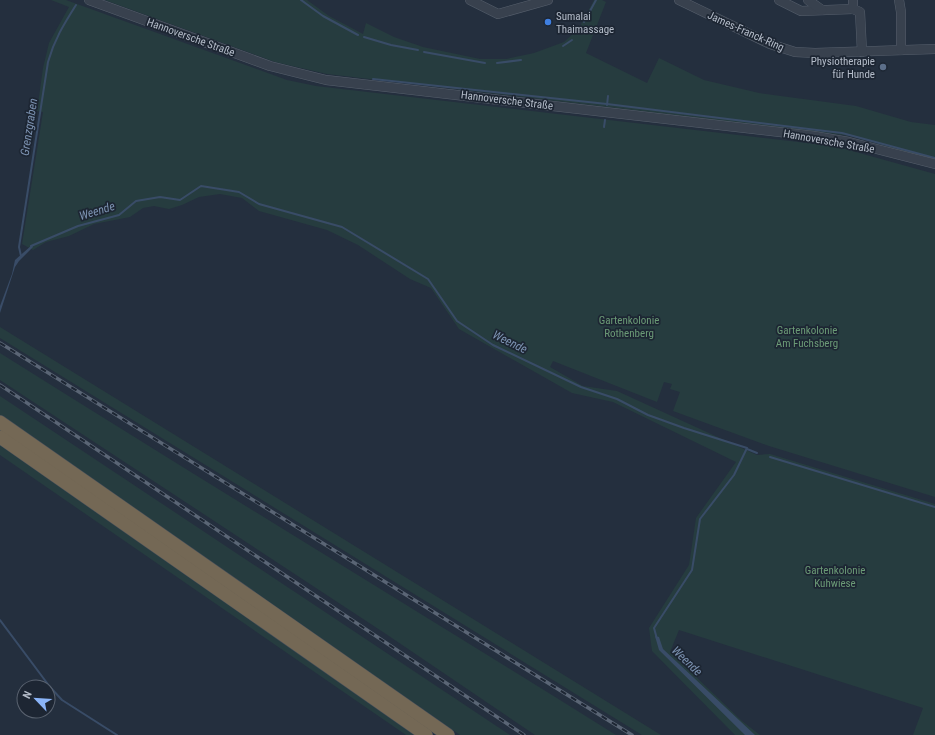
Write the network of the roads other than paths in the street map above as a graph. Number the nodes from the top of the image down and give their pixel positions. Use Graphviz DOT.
graph roads {
  1 [pos="88,0"];
  2 [pos="470,0"];
  3 [pos="548,0"];
  4 [pos="779,0"];
  5 [pos="808,0"];
  6 [pos="899,0"];
  7 [pos="682,1"];
  8 [pos="853,4"];
  9 [pos="822,10"];
  10 [pos="935,49"];
  11 [pos="901,50"];
  12 [pos="862,52"];
  13 [pos="935,164"];
  14 [pos="0,422"];
  15 [pos="0,437"];
  16 [pos="426,735"];
  17 [pos="448,735"];
  1 -- 13 [label="street, Hannoversche Straße"];
  2 -- 3 [label="street"];
  4 -- 9 [label="street"];
  5 -- 9 [label="street"];
  6 -- 11 [label="street"];
  7 -- 12 [label="street, James-Franck-Ring"];
  8 -- 9 [label="street"];
  8 -- 12 [label="street"];
  10 -- 11 [label="street, James-Franck-Ring"];
  11 -- 12 [label="street, James-Franck-Ring"];
  14 -- 17 [label="highway"];
  15 -- 16 [label="highway"];
}
